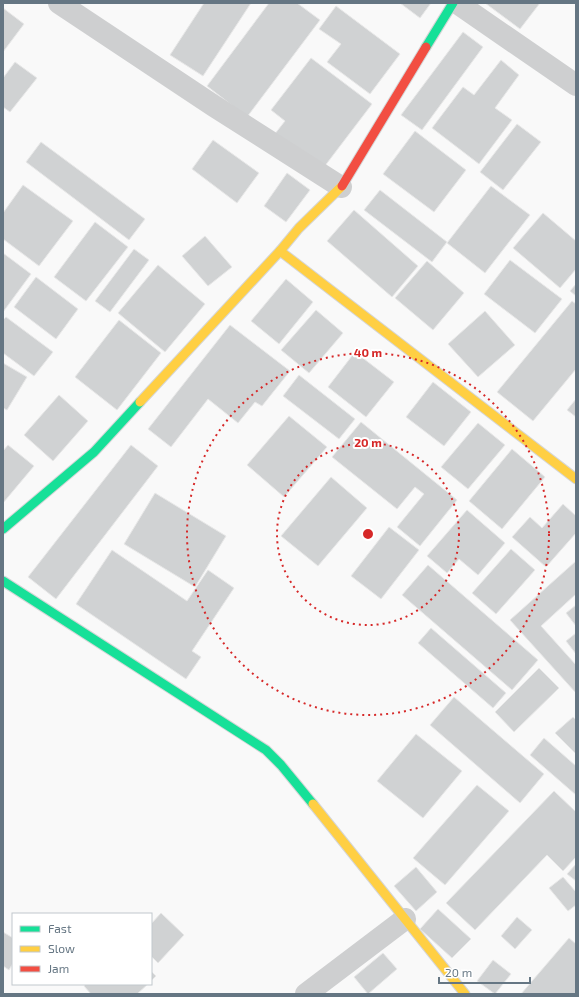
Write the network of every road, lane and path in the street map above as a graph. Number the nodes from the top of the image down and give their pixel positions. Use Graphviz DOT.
graph roads {
  1 [pos="59,3"];
  2 [pos="453,3"];
  3 [pos="457,3"];
  4 [pos="576,85"];
  5 [pos="341,187"];
  6 [pos="280,251"];
  7 [pos="576,479"];
  8 [pos="3,529"];
  9 [pos="3,581"];
  10 [pos="405,919"];
  11 [pos="306,994"];
  12 [pos="465,994"];
  1 -- 5 [label="street"];
  2 -- 5 [label="street"];
  3 -- 4 [label="street"];
  5 -- 6 [label="street"];
  6 -- 7 [label="street"];
  6 -- 8 [label="street"];
  9 -- 10 [label="street"];
  10 -- 11 [label="street"];
  10 -- 12 [label="street"];
}
